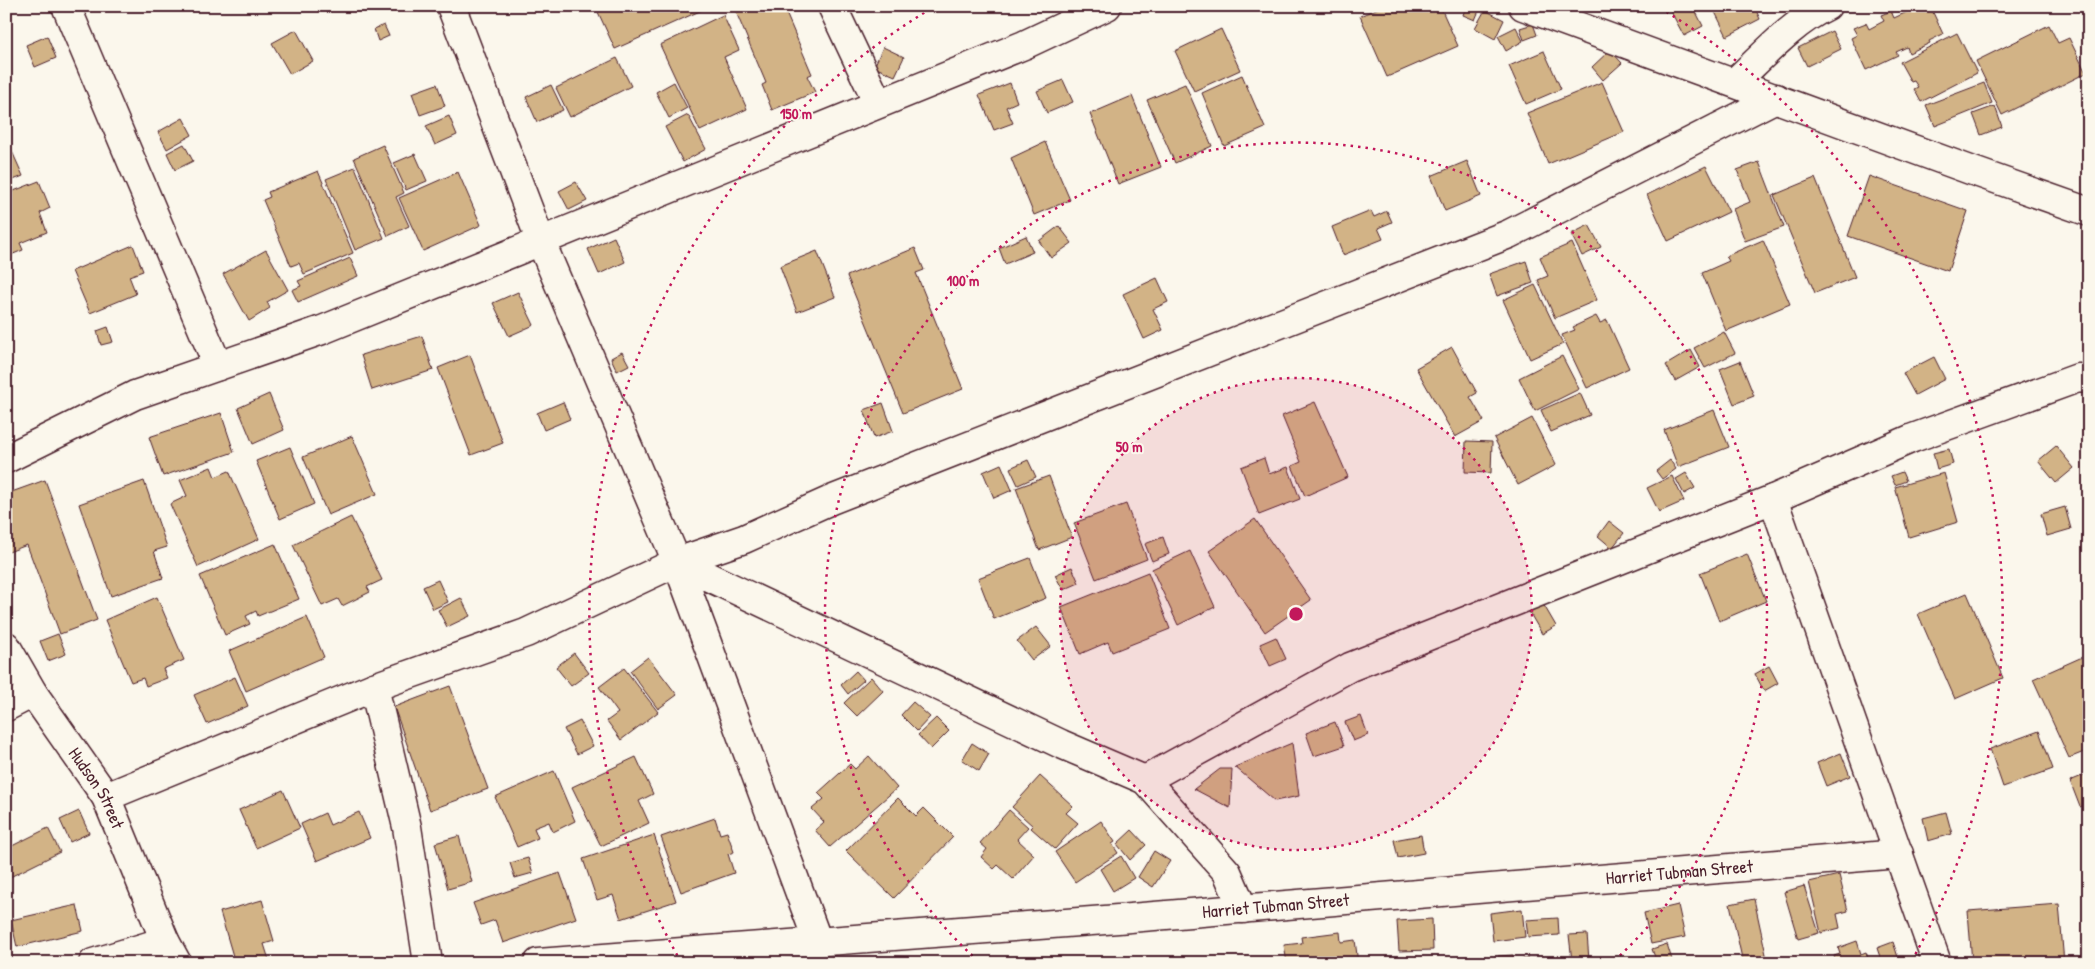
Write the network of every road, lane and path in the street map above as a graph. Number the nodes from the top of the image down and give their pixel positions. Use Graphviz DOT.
graph roads {
  1 [pos="66,6"];
  2 [pos="451,6"];
  3 [pos="832,6"];
  4 [pos="1107,6"];
  5 [pos="1523,6"];
  6 [pos="1827,6"];
  7 [pos="1734,82"];
  8 [pos="1776,98"];
  9 [pos="878,103"];
  10 [pos="2089,212"];
  11 [pos="541,242"];
  12 [pos="218,366"];
  13 [pos="2089,379"];
  14 [pos="6,459"];
  15 [pos="1773,499"];
  16 [pos="676,562"];
  17 [pos="6,646"];
  18 [pos="374,687"];
  19 [pos="33,693"];
  20 [pos="6,707"];
  21 [pos="1145,780"];
  22 [pos="106,796"];
  23 [pos="1899,854"];
  24 [pos="1243,909"];
  25 [pos="818,942"];
  26 [pos="171,952"];
  27 [pos="94,963"];
  28 [pos="428,963"];
  29 [pos="538,963"];
  30 [pos="1937,963"];
  1 -- 12 [label="street"];
  2 -- 11 [label="street"];
  3 -- 9 [label="street"];
  4 -- 9 [label="street"];
  5 -- 7 [label="street"];
  6 -- 7 [label="street"];
  7 -- 8 [label="street"];
  8 -- 10 [label="street"];
  8 -- 16 [label="street"];
  9 -- 11 [label="street"];
  11 -- 12 [label="street"];
  11 -- 16 [label="street"];
  12 -- 14 [label="street"];
  13 -- 15 [label="street"];
  15 -- 21 [label="street"];
  15 -- 23 [label="street"];
  16 -- 18 [label="street"];
  16 -- 21 [label="street"];
  16 -- 25 [label="street"];
  17 -- 19 [label="street, Hudson Street"];
  18 -- 22 [label="street"];
  18 -- 28 [label="street"];
  19 -- 20 [label="street"];
  19 -- 22 [label="street, Hudson Street"];
  21 -- 24 [label="street"];
  22 -- 26 [label="street, Hudson Street"];
  23 -- 24 [label="street, Harriet Tubman Street"];
  23 -- 30 [label="street"];
  24 -- 25 [label="street, Harriet Tubman Street"];
  25 -- 29 [label="street, Harriet Tubman Street"];
  26 -- 27 [label="street"];
}
